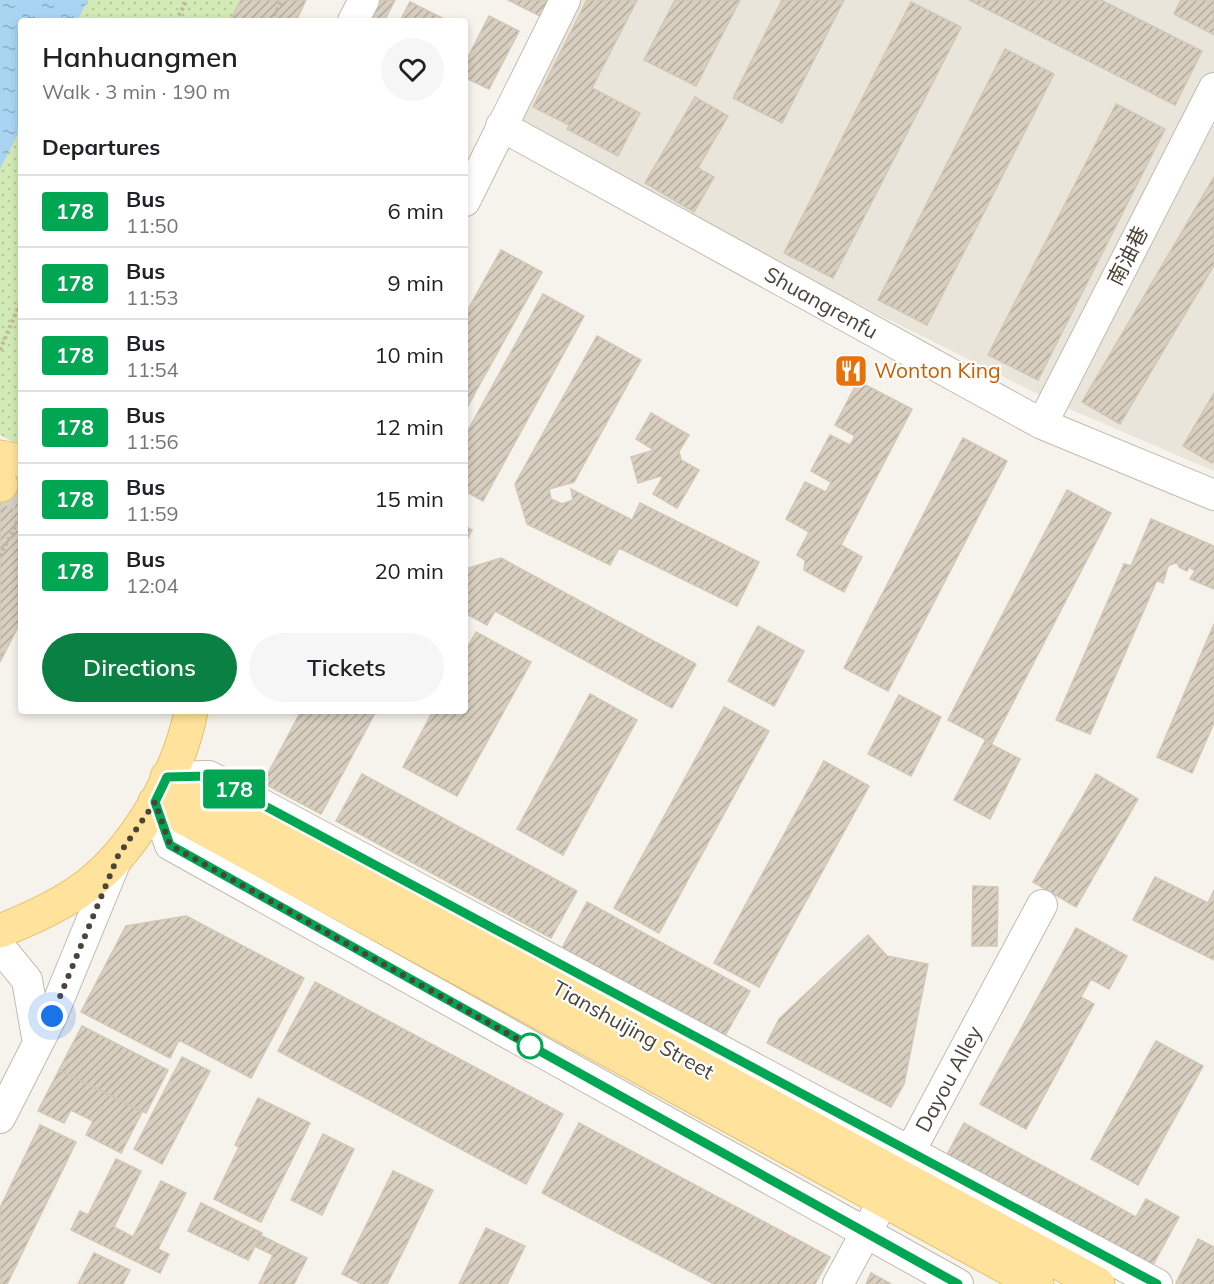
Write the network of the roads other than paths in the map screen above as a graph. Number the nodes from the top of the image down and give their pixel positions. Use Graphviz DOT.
graph roads {
  1 [pos="364,0"];
  2 [pos="565,0"];
  3 [pos="355,18"];
  4 [pos="1214,88"];
  5 [pos="501,126"];
  6 [pos="468,195"];
  7 [pos="1042,424"];
  8 [pos="1214,495"];
  9 [pos="203,714"];
  10 [pos="188,724"];
  11 [pos="161,789"];
  12 [pos="118,856"];
  13 [pos="1042,905"];
  14 [pos="0,931"];
  15 [pos="0,946"];
  16 [pos="38,1043"];
  17 [pos="0,1118"];
  18 [pos="897,1175"];
  19 [pos="866,1233"];
  20 [pos="838,1284"];
  21 [pos="958,1284"];
  22 [pos="1037,1284"];
  23 [pos="1098,1284"];
  24 [pos="1157,1284"];
  1 -- 3 [label="street"];
  2 -- 5 [label="street"];
  4 -- 7 [label="street, 南油巷"];
  5 -- 6 [label="street"];
  5 -- 7 [label="street, Shuangrenfu"];
  7 -- 8 [label="street, Shuangrenfu"];
  9 -- 10 [label="street"];
  10 -- 11 [label="main road"];
  11 -- 12 [label="main road"];
  11 -- 18 [label="main road, Tianshuijing Street"];
  11 -- 18 [label="street"];
  11 -- 19 [label="street"];
  12 -- 14 [label="main road"];
  12 -- 16 [label="street"];
  13 -- 18 [label="street, Dayou Alley"];
  15 -- 16 [label="street"];
  16 -- 17 [label="street"];
  18 -- 19 [label="street, Dayou Alley"];
  18 -- 22 [label="main road, Tianshuijing Street"];
  18 -- 23 [label="main road, Tianshuijing Street"];
  18 -- 24 [label="street"];
  19 -- 20 [label="street, Dayou Alley"];
  19 -- 21 [label="street"];
}
